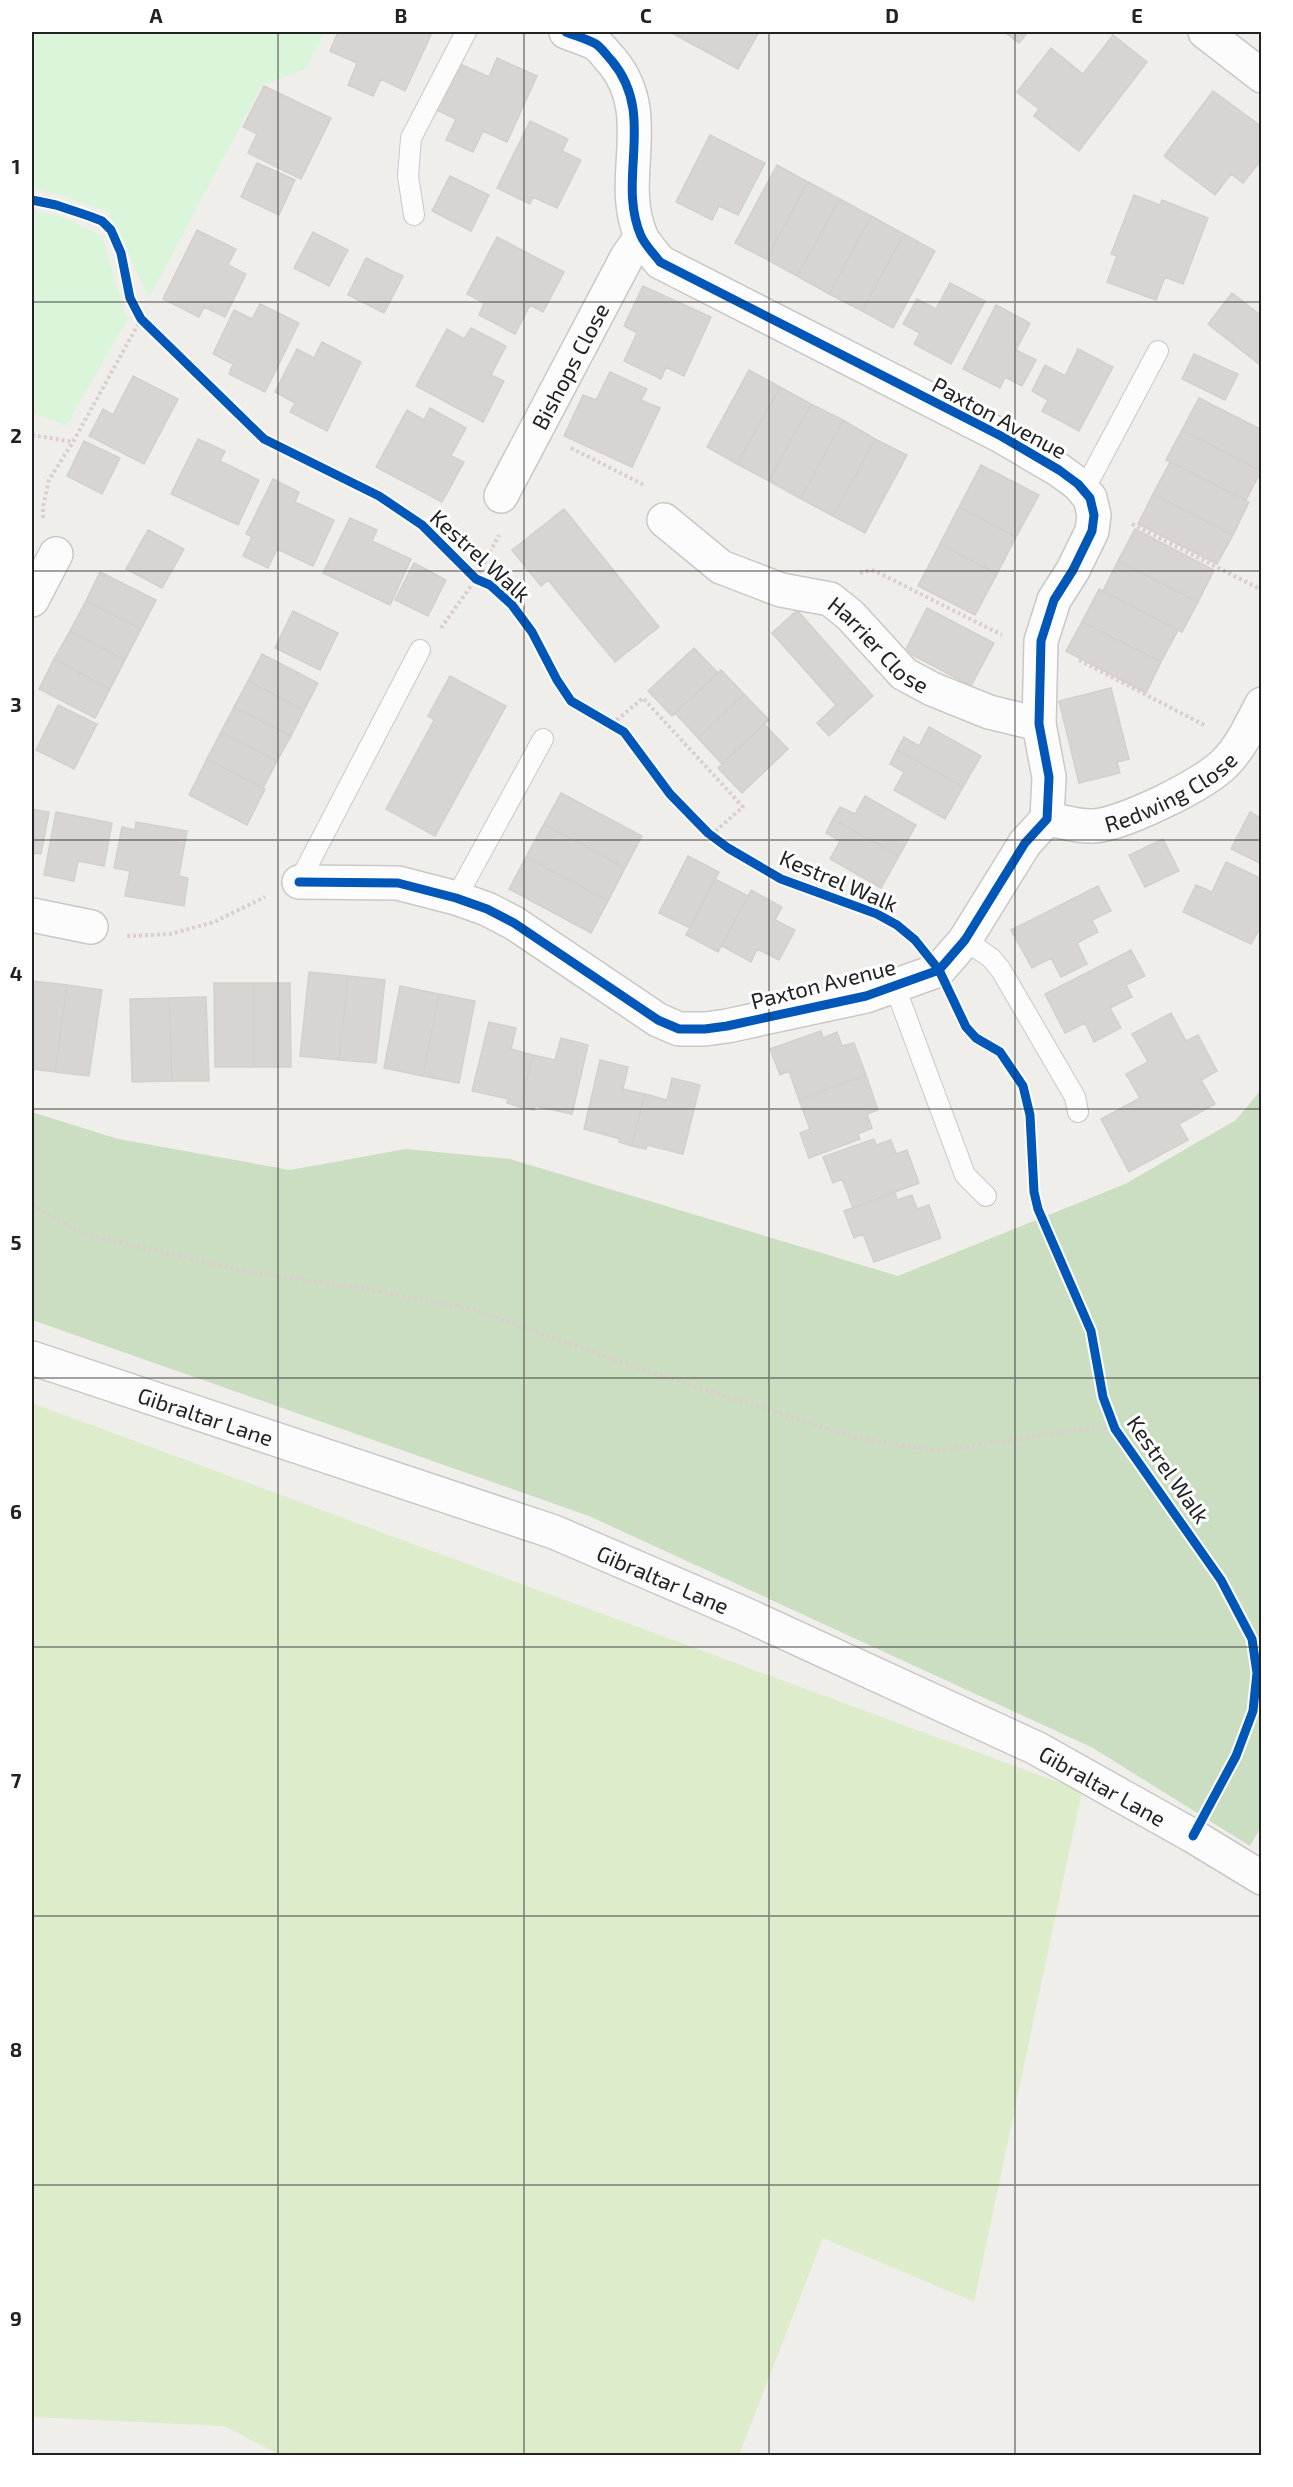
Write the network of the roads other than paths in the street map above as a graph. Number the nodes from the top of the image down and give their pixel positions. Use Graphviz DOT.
graph roads {
  1 [pos="466,32"];
  2 [pos="566,32"];
  3 [pos="1205,32"];
  4 [pos="1262,76"];
  5 [pos="414,215"];
  6 [pos="641,237"];
  7 [pos="1158,351"];
  8 [pos="501,496"];
  9 [pos="1089,502"];
  10 [pos="664,520"];
  11 [pos="56,554"];
  12 [pos="32,600"];
  13 [pos="420,650"];
  14 [pos="1262,704"];
  15 [pos="1039,724"];
  16 [pos="543,739"];
  17 [pos="1047,819"];
  18 [pos="299,882"];
  19 [pos="456,898"];
  20 [pos="32,915"];
  21 [pos="91,927"];
  22 [pos="965,940"];
  23 [pos="895,987"];
  24 [pos="1078,1112"];
  25 [pos="986,1196"];
  26 [pos="32,1358"];
  27 [pos="1262,1878"];
  1 -- 5 [label="lane"];
  2 -- 6 [label="street, Paxton Avenue"];
  3 -- 4 [label="street"];
  6 -- 8 [label="street, Bishops Close"];
  6 -- 9 [label="street, Paxton Avenue"];
  7 -- 9 [label="lane"];
  9 -- 15 [label="street"];
  10 -- 15 [label="street, Harrier Close"];
  11 -- 12 [label="street"];
  13 -- 18 [label="lane"];
  14 -- 17 [label="street, Redwing Close"];
  15 -- 17 [label="street"];
  16 -- 19 [label="lane"];
  17 -- 22 [label="street, Paxton Avenue"];
  18 -- 19 [label="street, Paxton Avenue"];
  19 -- 23 [label="street, Paxton Avenue"];
  20 -- 21 [label="street"];
  22 -- 23 [label="street, Paxton Avenue"];
  22 -- 24 [label="lane"];
  23 -- 25 [label="lane, Paxton Avenue"];
  26 -- 27 [label="street, Gibraltar Lane"];
}
